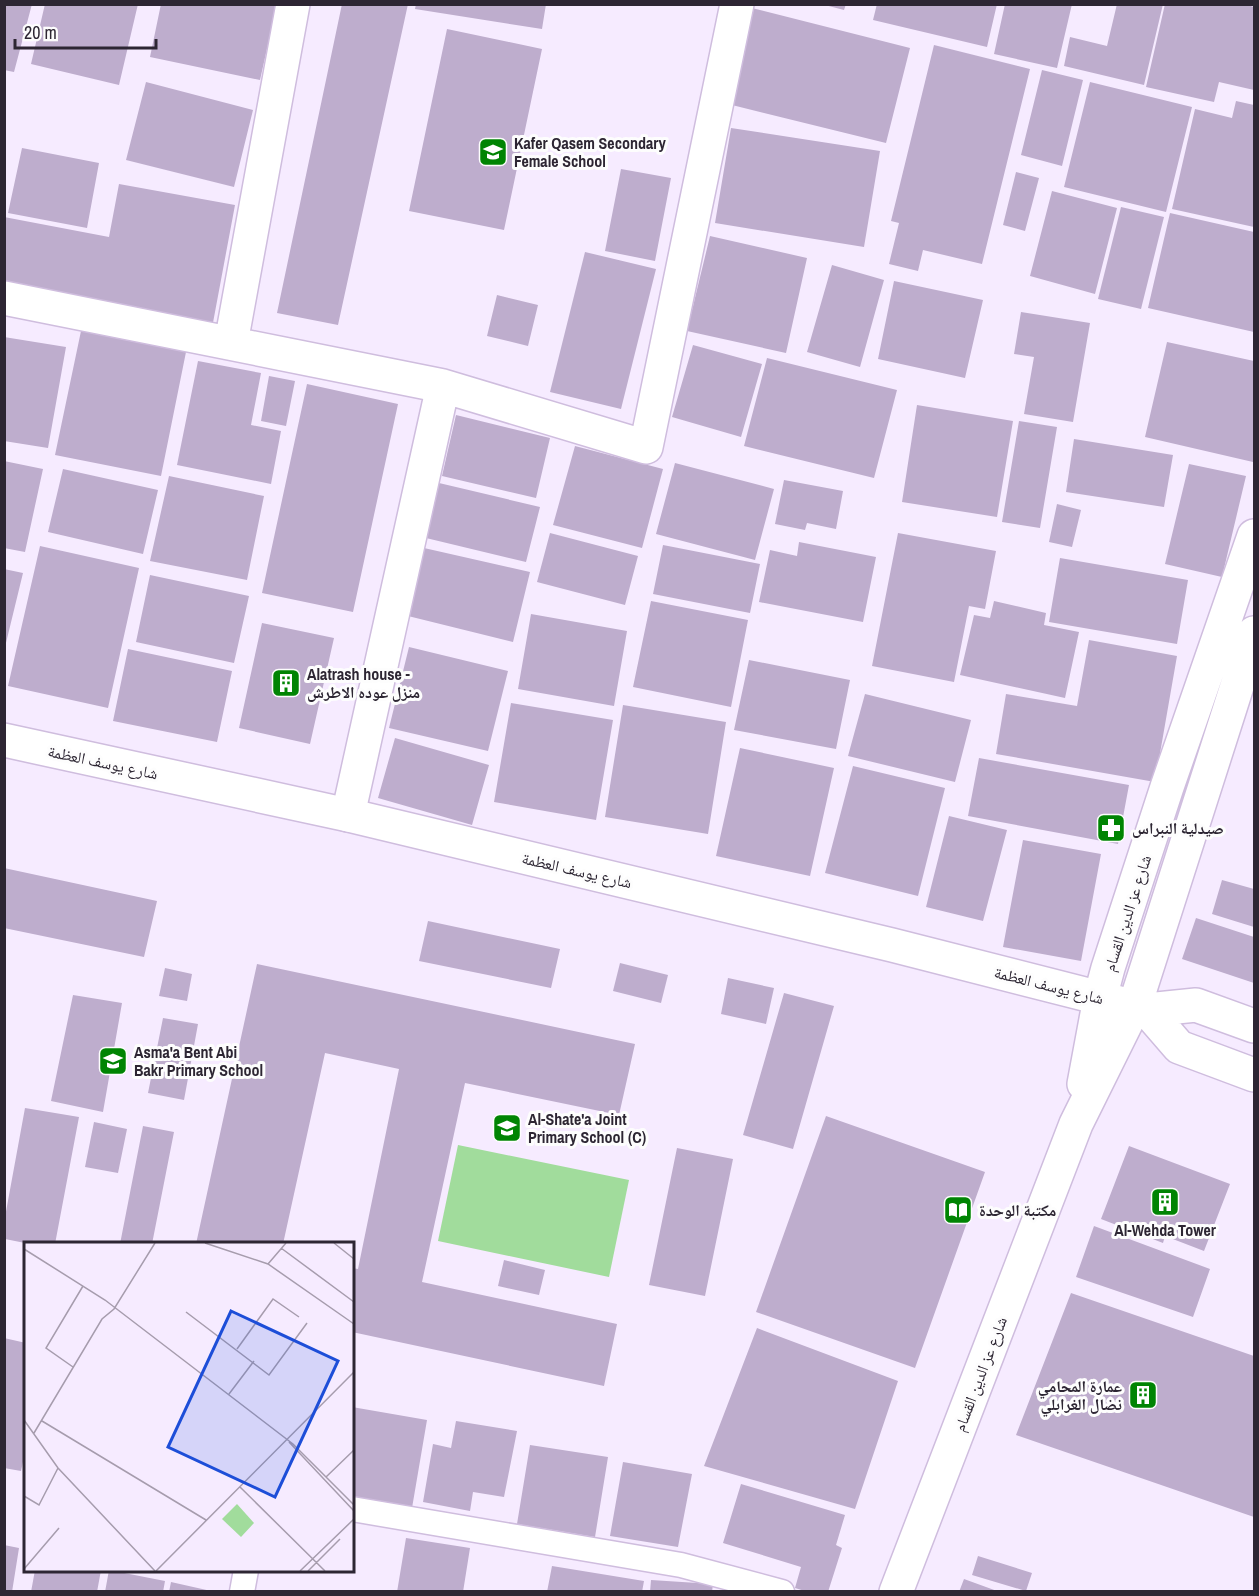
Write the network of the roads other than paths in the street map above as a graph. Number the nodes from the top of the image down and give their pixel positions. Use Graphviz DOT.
graph roads {
  1 [pos="293,4"];
  2 [pos="737,4"];
  3 [pos="4,298"];
  4 [pos="231,343"];
  5 [pos="442,386"];
  6 [pos="1254,536"];
  7 [pos="1254,633"];
  8 [pos="4,740"];
  9 [pos="348,815"];
  10 [pos="1100,998"];
  11 [pos="1141,1007"];
  12 [pos="1254,1026"];
  13 [pos="1254,1075"];
  14 [pos="1076,1124"];
  15 [pos="354,1509"];
  16 [pos="246,1572"];
  17 [pos="242,1592"];
  18 [pos="782,1592"];
  19 [pos="896,1592"];
  1 -- 4 [label="street"];
  2 -- 5 [label="street"];
  3 -- 4 [label="street"];
  4 -- 5 [label="street"];
  5 -- 9 [label="street"];
  6 -- 10 [label="street, شارع عز الدين القسام"];
  7 -- 11 [label="street, شارع عز الدين القسام"];
  8 -- 9 [label="street, شارع يوسف العظمة"];
  9 -- 10 [label="street, شارع يوسف العظمة"];
  10 -- 11 [label="street, شارع يوسف العظمة"];
  10 -- 14 [label="street, شارع عز الدين القسام"];
  11 -- 12 [label="street, شارع يوسف العظمة"];
  11 -- 13 [label="street"];
  11 -- 14 [label="street, شارع عز الدين القسام"];
  14 -- 19 [label="street, شارع عز الدين القسام"];
  15 -- 18 [label="lane"];
  16 -- 17 [label="lane"];
}
